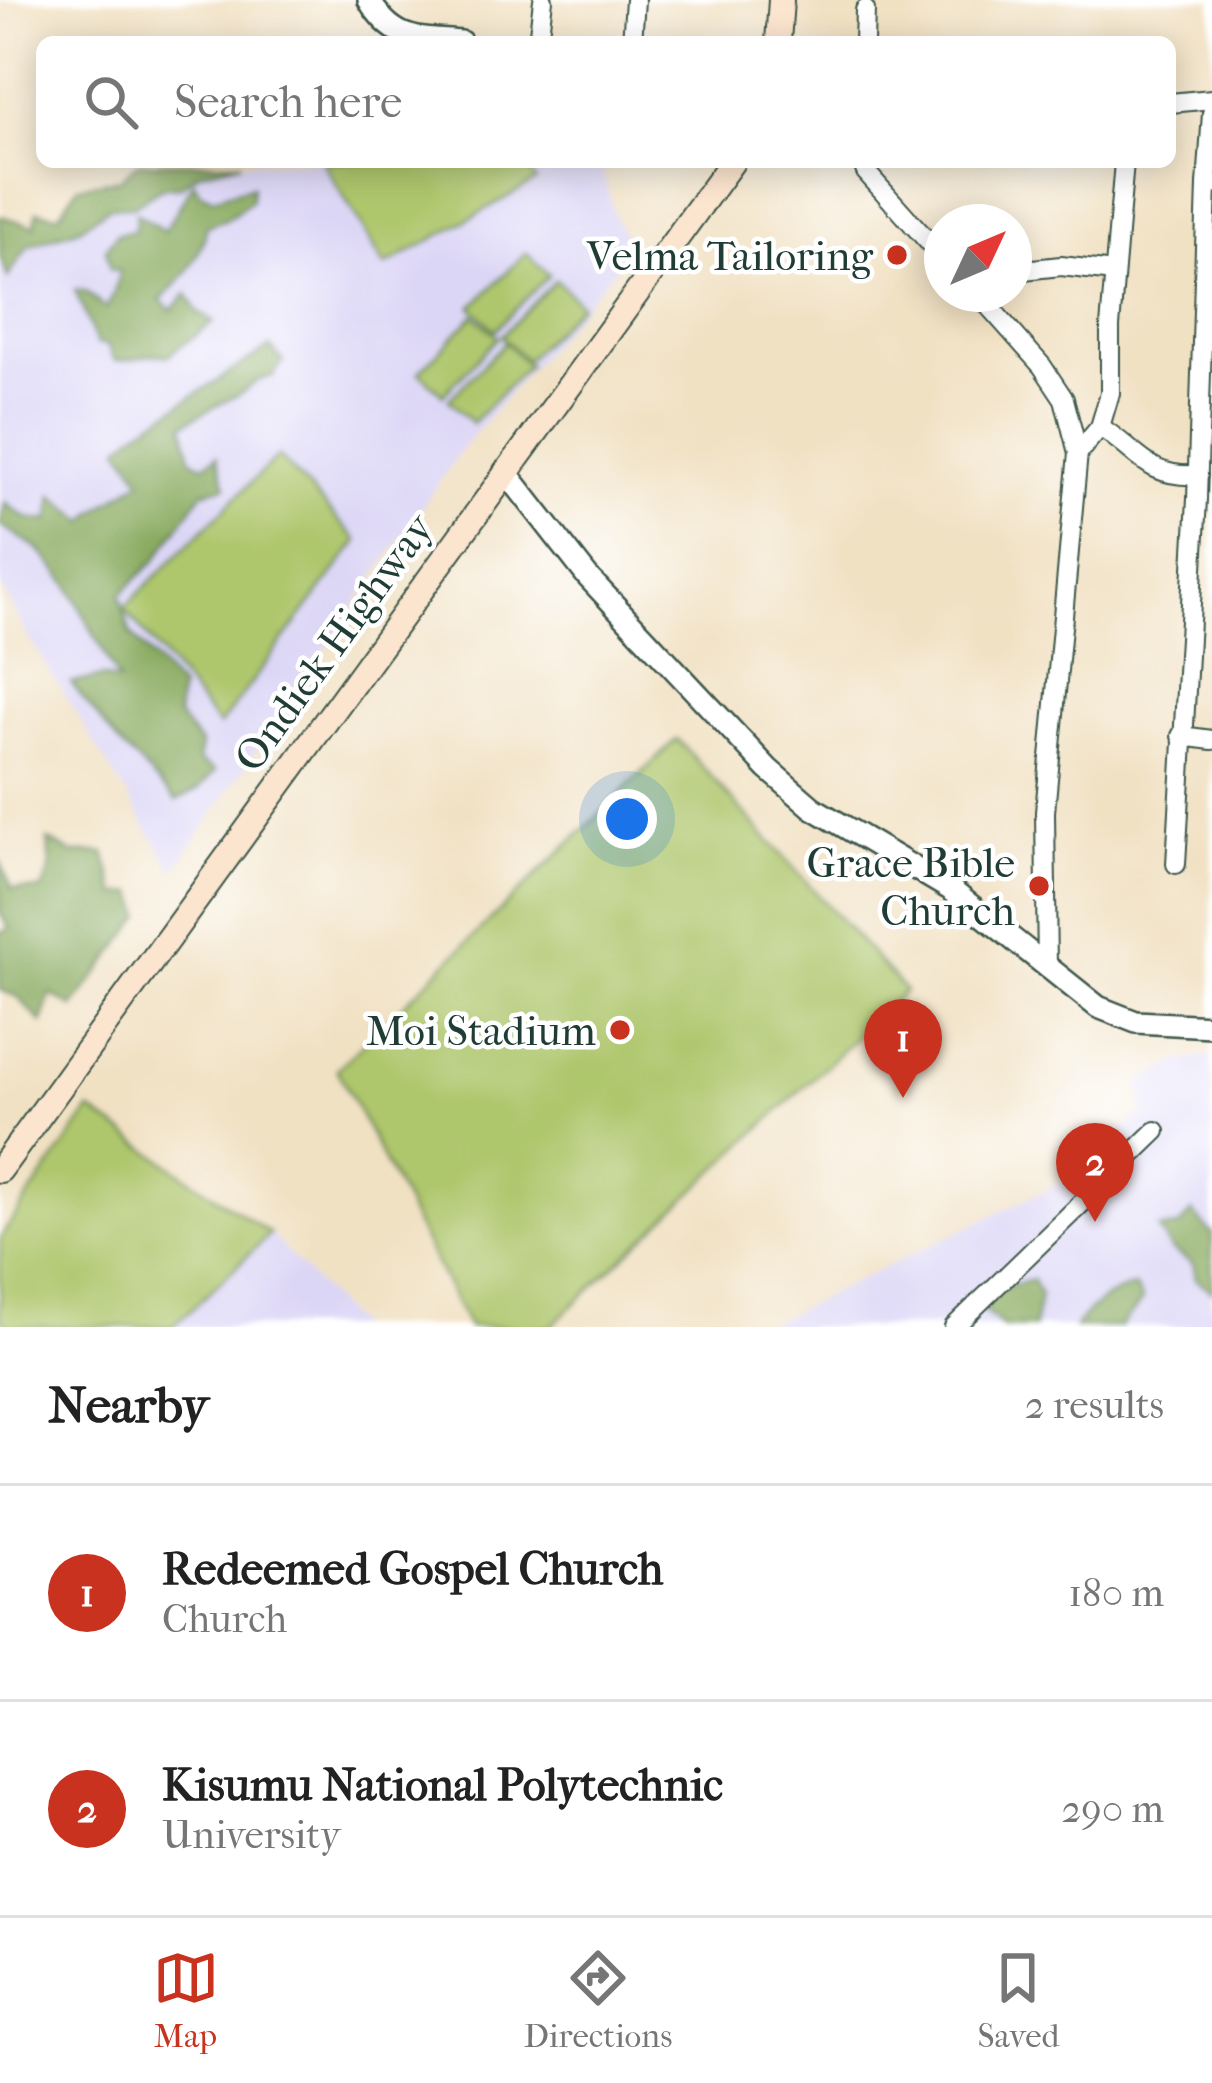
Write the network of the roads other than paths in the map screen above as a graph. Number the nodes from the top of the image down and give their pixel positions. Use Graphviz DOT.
graph roads {
  1 [pos="369,0"];
  2 [pos="542,0"];
  3 [pos="635,0"];
  4 [pos="781,0"];
  5 [pos="865,10"];
  6 [pos="418,36"];
  7 [pos="539,36"];
  8 [pos="632,36"];
  9 [pos="778,36"];
  10 [pos="865,36"];
  11 [pos="1212,100"];
  12 [pos="1176,103"];
  13 [pos="1212,113"];
  14 [pos="728,168"];
  15 [pos="864,168"];
  16 [pos="1123,168"];
  17 [pos="1209,185"];
  18 [pos="924,237"];
  19 [pos="1032,269"];
  20 [pos="1114,272"];
  21 [pos="1208,300"];
  22 [pos="994,312"];
  23 [pos="1100,427"];
  24 [pos="1078,453"];
  25 [pos="505,471"];
  26 [pos="1198,476"];
  27 [pos="1205,499"];
  28 [pos="1189,618"];
  29 [pos="1212,619"];
  30 [pos="1181,736"];
  31 [pos="1212,740"];
  32 [pos="1176,864"];
  33 [pos="1047,968"];
  34 [pos="1212,1026"];
  35 [pos="1156,1131"];
  36 [pos="0,1170"];
  37 [pos="954,1327"];
  1 -- 6 [label="street"];
  2 -- 7 [label="street"];
  3 -- 8 [label="street"];
  4 -- 9 [label="main road"];
  5 -- 10 [label="street"];
  11 -- 12 [label="street"];
  13 -- 17 [label="street"];
  14 -- 25 [label="main road, Ondiek Highway"];
  15 -- 18 [label="street"];
  16 -- 20 [label="street"];
  17 -- 21 [label="street"];
  19 -- 20 [label="street"];
  20 -- 23 [label="street"];
  21 -- 26 [label="street"];
  22 -- 24 [label="street"];
  23 -- 24 [label="street"];
  23 -- 26 [label="street"];
  24 -- 33 [label="street"];
  25 -- 33 [label="street"];
  25 -- 36 [label="main road, Ondiek Highway"];
  26 -- 27 [label="street"];
  27 -- 28 [label="street"];
  28 -- 29 [label="street"];
  28 -- 30 [label="street"];
  30 -- 31 [label="street"];
  30 -- 32 [label="street"];
  33 -- 34 [label="street"];
  35 -- 37 [label="street"];
}
